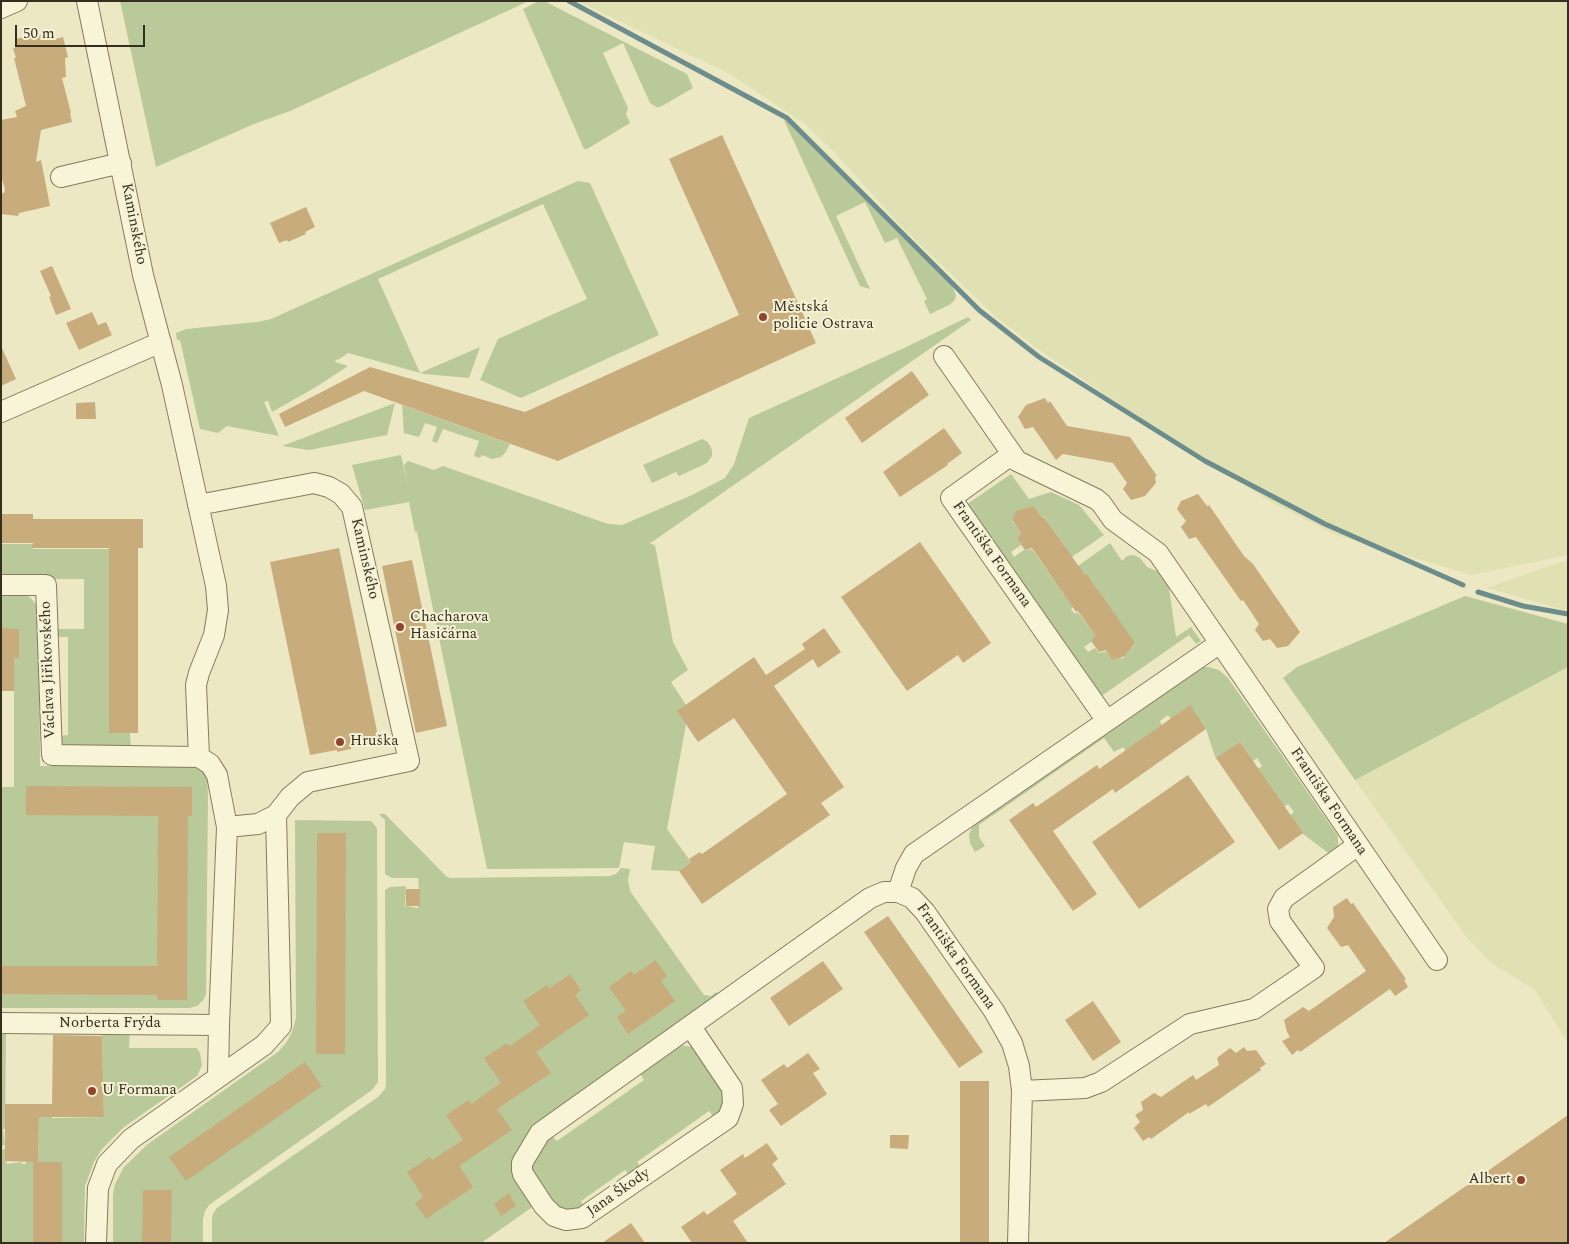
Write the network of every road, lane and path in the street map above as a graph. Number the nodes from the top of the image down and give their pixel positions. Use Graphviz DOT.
graph roads {
  1 [pos="18,1"];
  2 [pos="87,1"];
  3 [pos="1,8"];
  4 [pos="121,163"];
  5 [pos="61,177"];
  6 [pos="161,342"];
  7 [pos="944,356"];
  8 [pos="1,412"];
  9 [pos="1011,455"];
  10 [pos="198,506"];
  11 [pos="1,585"];
  12 [pos="1220,644"];
  13 [pos="1107,721"];
  14 [pos="199,757"];
  15 [pos="276,815"];
  16 [pos="226,827"];
  17 [pos="1358,845"];
  18 [pos="898,892"];
  19 [pos="1437,960"];
  20 [pos="1,1023"];
  21 [pos="218,1025"];
  22 [pos="690,1027"];
  23 [pos="218,1076"];
  24 [pos="1022,1091"];
  25 [pos="96,1243"];
  26 [pos="1018,1243"];
  1 -- 3 [label="street"];
  2 -- 4 [label="street, Kaminského"];
  4 -- 5 [label="street, Kaminského"];
  4 -- 6 [label="street, Kaminského"];
  6 -- 8 [label="street"];
  6 -- 10 [label="street, Kaminského"];
  7 -- 9 [label="street, Františka Formana"];
  9 -- 12 [label="street, Františka Formana"];
  9 -- 13 [label="street, Františka Formana"];
  10 -- 14 [label="street"];
  10 -- 15 [label="street, Kaminského"];
  11 -- 14 [label="street, Václava Jiřikovského"];
  12 -- 13 [label="street"];
  12 -- 17 [label="street, Františka Formana"];
  13 -- 18 [label="street"];
  14 -- 16 [label="street"];
  15 -- 16 [label="street"];
  15 -- 23 [label="street"];
  16 -- 21 [label="street"];
  17 -- 19 [label="street, Františka Formana"];
  17 -- 24 [label="street"];
  18 -- 22 [label="street, Jana Škody"];
  18 -- 24 [label="street, Františka Formana"];
  20 -- 21 [label="street, Norberta Frýda"];
  21 -- 23 [label="street"];
  22 -- 22 [label="street, Jana Škody"];
  23 -- 25 [label="street"];
  24 -- 26 [label="street, Františka Formana"];
}
